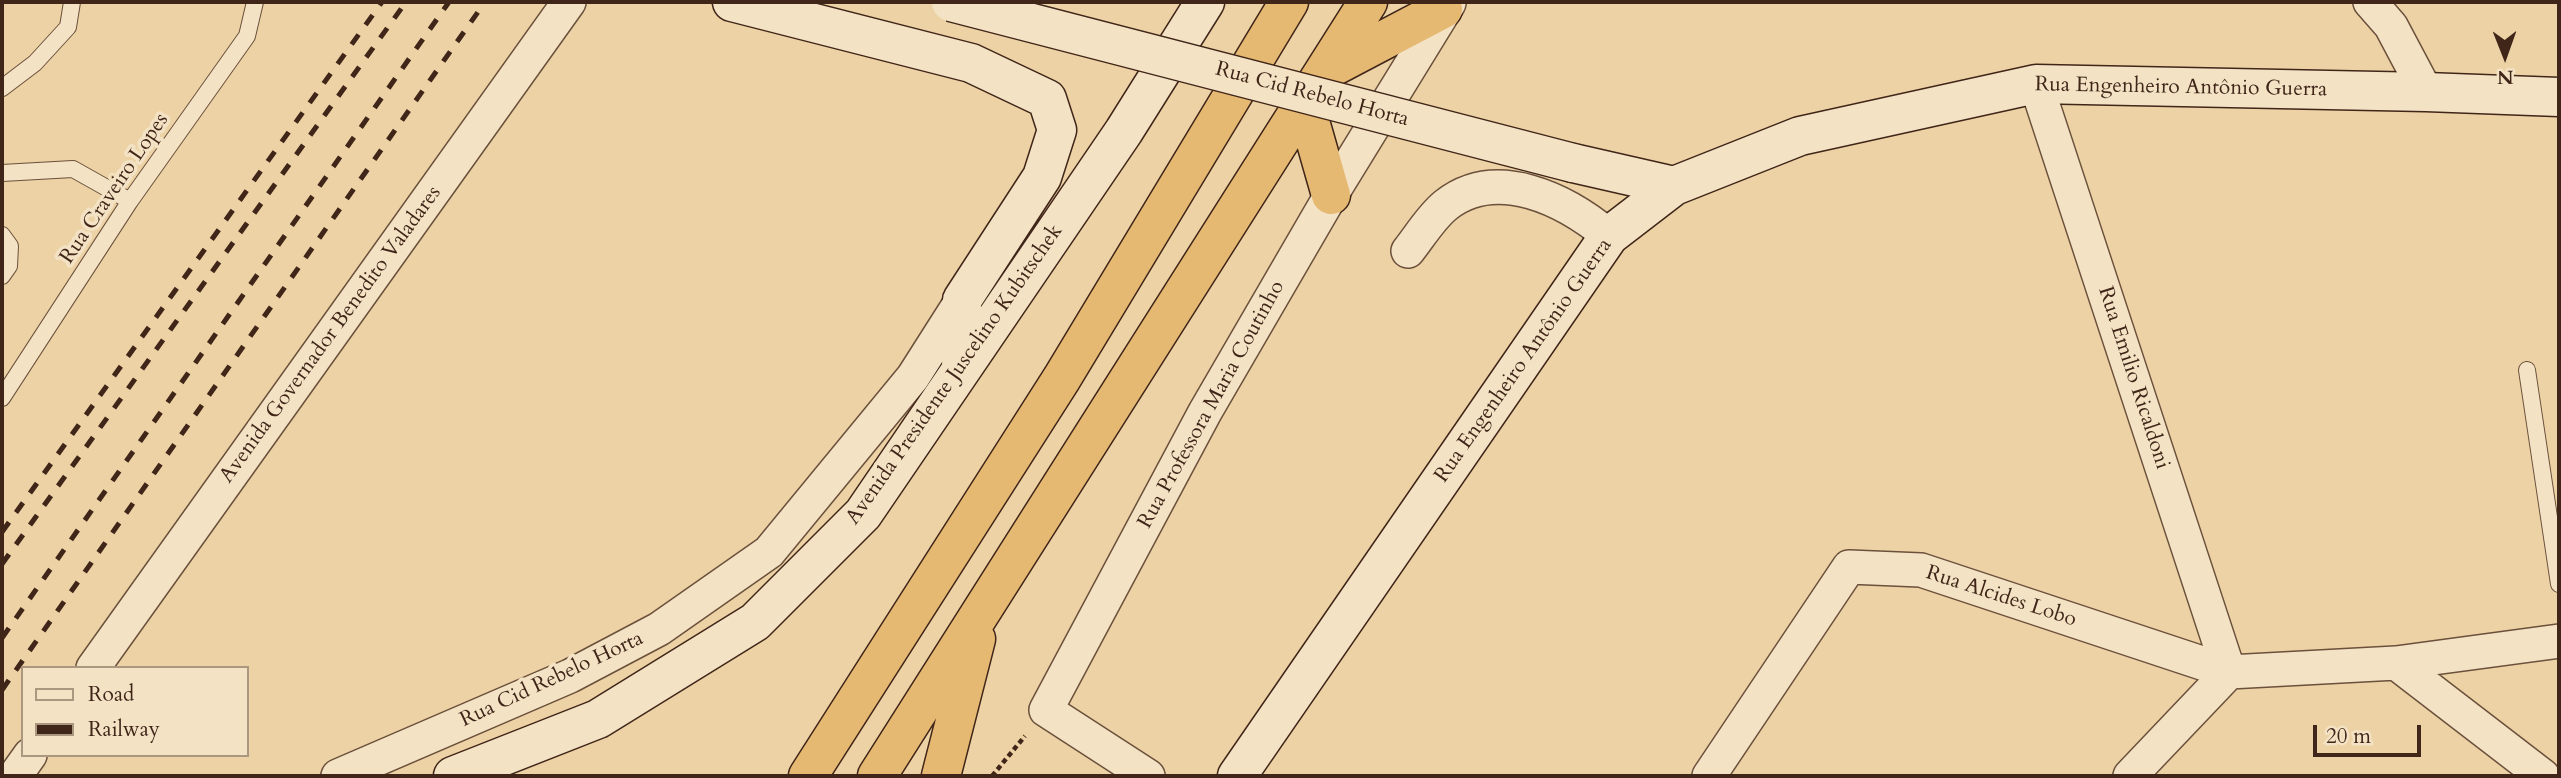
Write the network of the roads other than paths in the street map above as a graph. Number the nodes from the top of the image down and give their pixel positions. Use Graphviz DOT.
graph roads {
  1 [pos="72,2"];
  2 [pos="255,2"];
  3 [pos="569,2"];
  4 [pos="732,2"];
  5 [pos="951,2"];
  6 [pos="1205,2"];
  7 [pos="1289,2"];
  8 [pos="1368,2"];
  9 [pos="2370,2"];
  10 [pos="1447,4"];
  11 [pos="1327,70"];
  12 [pos="2036,84"];
  13 [pos="2,88"];
  14 [pos="2426,92"];
  15 [pos="2559,97"];
  16 [pos="1305,104"];
  17 [pos="2,173"];
  18 [pos="1674,186"];
  19 [pos="1331,195"];
  20 [pos="130,201"];
  21 [pos="2,235"];
  22 [pos="1609,236"];
  23 [pos="1408,251"];
  24 [pos="2,276"];
  25 [pos="962,300"];
  26 [pos="961,370"];
  27 [pos="2527,370"];
  28 [pos="2,398"];
  29 [pos="2559,584"];
  30 [pos="984,605"];
  31 [pos="2559,640"];
  32 [pos="2396,663"];
  33 [pos="94,666"];
  34 [pos="2230,672"];
  35 [pos="338,776"];
  36 [pos="453,776"];
  37 [pos="808,776"];
  38 [pos="877,776"];
  39 [pos="941,776"];
  40 [pos="1148,776"];
  41 [pos="1237,776"];
  42 [pos="1709,776"];
  43 [pos="2130,776"];
  44 [pos="2543,776"];
  1 -- 13 [label="lane"];
  2 -- 20 [label="lane, Rua Craveiro Lopes"];
  3 -- 33 [label="street, Avenida Governador Benedito Valadares"];
  4 -- 25 [label="street, Rua Cid Rebelo Horta"];
  5 -- 18 [label="street, Rua Cid Rebelo Horta, bridge"];
  6 -- 26 [label="street, Avenida Presidente Juscelino Kubitschek"];
  7 -- 37 [label="highway"];
  8 -- 11 [label="highway"];
  9 -- 14 [label="street"];
  10 -- 11 [label="highway"];
  10 -- 19 [label="street, Rua Professora Maria Coutinho"];
  11 -- 16 [label="highway"];
  12 -- 14 [label="street, Rua Engenheiro Antônio Guerra"];
  12 -- 18 [label="street, Rua Engenheiro Antônio Guerra"];
  12 -- 34 [label="street, Rua Emilio Ricaldoni"];
  14 -- 15 [label="street, Rua Engenheiro Antônio Guerra"];
  16 -- 19 [label="highway"];
  16 -- 30 [label="highway"];
  17 -- 20 [label="lane"];
  18 -- 22 [label="street, Rua Engenheiro Antônio Guerra"];
  19 -- 40 [label="street, Rua Professora Maria Coutinho"];
  20 -- 28 [label="lane, Rua Craveiro Lopes"];
  21 -- 24 [label="lane"];
  22 -- 23 [label="street"];
  22 -- 41 [label="street, Rua Engenheiro Antônio Guerra"];
  25 -- 26 [label="street"];
  25 -- 35 [label="street, Rua Cid Rebelo Horta"];
  26 -- 36 [label="street, Avenida Presidente Juscelino Kubitschek"];
  27 -- 29 [label="lane"];
  30 -- 38 [label="highway"];
  30 -- 39 [label="highway"];
  31 -- 32 [label="street"];
  32 -- 34 [label="street"];
  32 -- 44 [label="street"];
  34 -- 42 [label="street, Rua Alcides Lobo"];
  34 -- 43 [label="street"];
}
